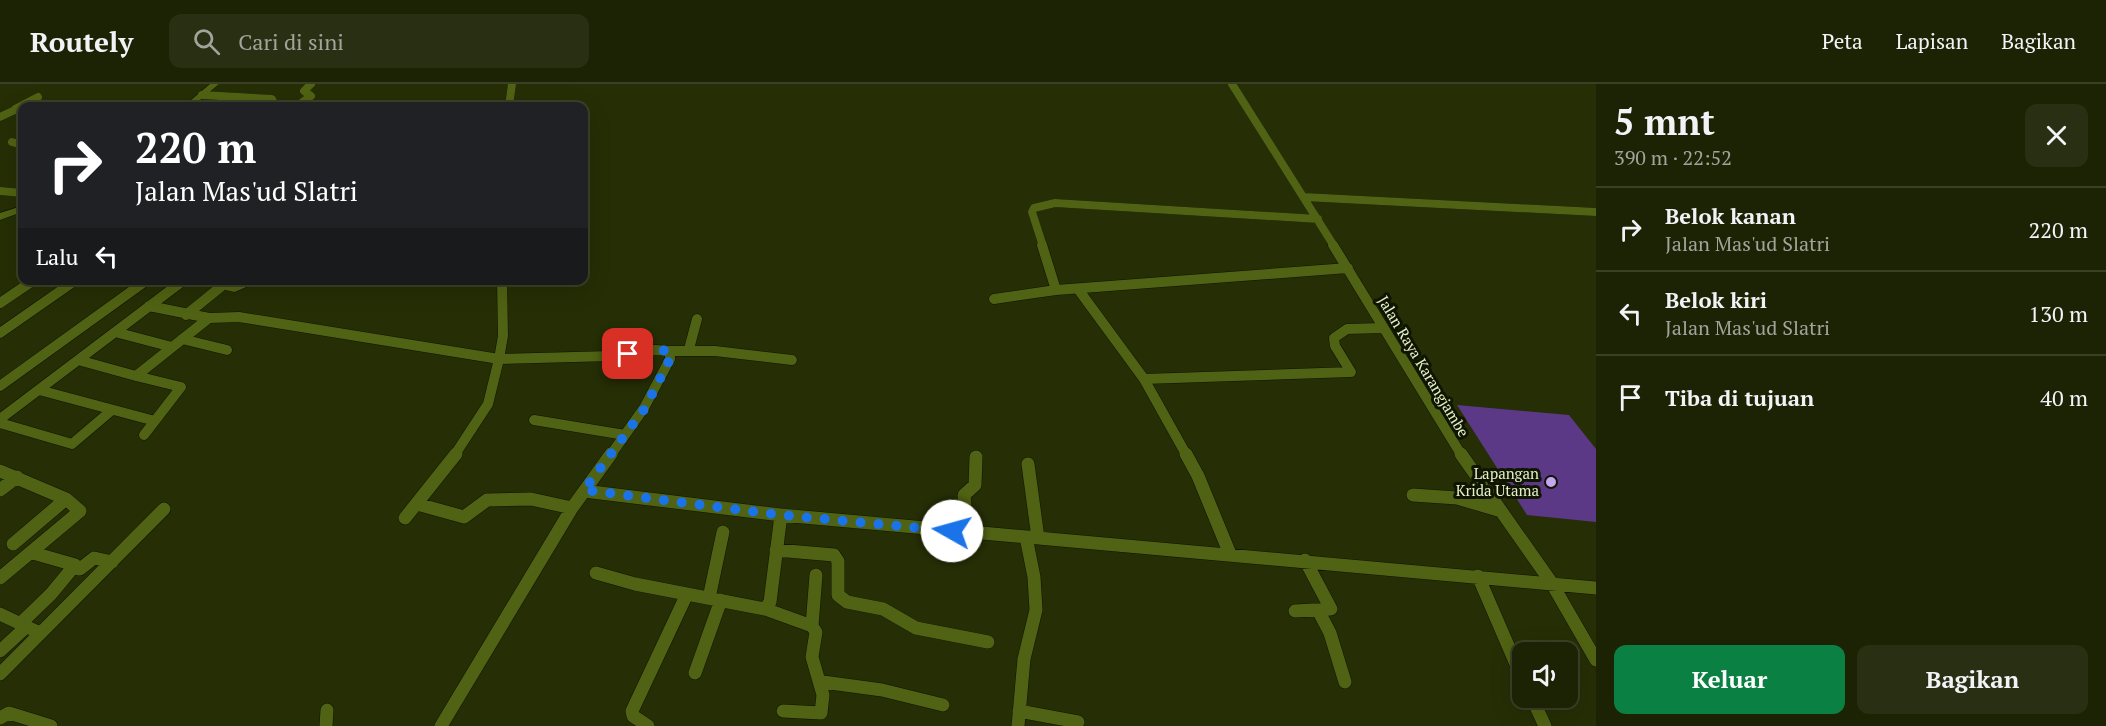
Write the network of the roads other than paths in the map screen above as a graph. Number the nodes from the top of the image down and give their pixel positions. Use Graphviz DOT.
graph roads {
  1 [pos="215,84"];
  2 [pos="311,84"];
  3 [pos="512,84"];
  4 [pos="1232,84"];
  5 [pos="202,95"];
  6 [pos="38,96"];
  7 [pos="29,102"];
  8 [pos="193,102"];
  9 [pos="265,102"];
  10 [pos="303,102"];
  11 [pos="510,102"];
  12 [pos="0,106"];
  13 [pos="18,109"];
  14 [pos="0,117"];
  15 [pos="12,142"];
  16 [pos="18,144"];
  17 [pos="0,190"];
  18 [pos="18,192"];
  19 [pos="1304,197"];
  20 [pos="18,211"];
  21 [pos="1596,212"];
  22 [pos="0,218"];
  23 [pos="1318,219"];
  24 [pos="1348,268"];
  25 [pos="27,285"];
  26 [pos="69,285"];
  27 [pos="140,285"];
  28 [pos="177,285"];
  29 [pos="224,285"];
  30 [pos="239,285"];
  31 [pos="502,285"];
  32 [pos="1078,289"];
  33 [pos="1056,290"];
  34 [pos="994,299"];
  35 [pos="0,303"];
  36 [pos="149,306"];
  37 [pos="186,315"];
  38 [pos="214,318"];
  39 [pos="697,319"];
  40 [pos="1382,328"];
  41 [pos="115,332"];
  42 [pos="0,333"];
  43 [pos="183,339"];
  44 [pos="172,347"];
  45 [pos="689,349"];
  46 [pos="227,350"];
  47 [pos="670,351"];
  48 [pos="499,359"];
  49 [pos="78,360"];
  50 [pos="792,360"];
  51 [pos="136,376"];
  52 [pos="1144,379"];
  53 [pos="0,386"];
  54 [pos="39,390"];
  55 [pos="112,410"];
  56 [pos="534,420"];
  57 [pos="0,421"];
  58 [pos="155,421"];
  59 [pos="144,435"];
  60 [pos="625,435"];
  61 [pos="976,457"];
  62 [pos="1028,464"];
  63 [pos="0,471"];
  64 [pos="17,477"];
  65 [pos="0,490"];
  66 [pos="584,490"];
  67 [pos="1413,495"];
  68 [pos="66,499"];
  69 [pos="417,504"];
  70 [pos="572,508"];
  71 [pos="164,509"];
  72 [pos="1498,510"];
  73 [pos="781,515"];
  74 [pos="405,518"];
  75 [pos="723,532"];
  76 [pos="967,532"];
  77 [pos="1032,537"];
  78 [pos="13,544"];
  79 [pos="776,549"];
  80 [pos="33,553"];
  81 [pos="1230,554"];
  82 [pos="1305,560"];
  83 [pos="112,562"];
  84 [pos="73,568"];
  85 [pos="596,573"];
  86 [pos="816,575"];
  87 [pos="1478,576"];
  88 [pos="0,578"];
  89 [pos="1551,582"];
  90 [pos="1596,588"];
  91 [pos="687,594"];
  92 [pos="715,599"];
  93 [pos="765,609"];
  94 [pos="1318,610"];
  95 [pos="1295,611"];
  96 [pos="0,615"];
  97 [pos="23,626"];
  98 [pos="812,626"];
  99 [pos="40,633"];
  100 [pos="988,642"];
  101 [pos="0,651"];
  102 [pos="1512,655"];
  103 [pos="1596,660"];
  104 [pos="696,673"];
  105 [pos="0,674"];
  106 [pos="1345,681"];
  107 [pos="823,682"];
  108 [pos="943,705"];
  109 [pos="1537,708"];
  110 [pos="327,710"];
  111 [pos="783,711"];
  112 [pos="1019,711"];
  113 [pos="10,716"];
  114 [pos="1078,722"];
  115 [pos="51,726"];
  116 [pos="326,726"];
  117 [pos="441,726"];
  118 [pos="648,726"];
  119 [pos="1018,726"];
  120 [pos="1545,726"];
  1 -- 5 [label="street"];
  2 -- 10 [label="street"];
  3 -- 11 [label="street"];
  4 -- 19 [label="street, Jalan Raya Karangjambe"];
  5 -- 8 [label="street"];
  5 -- 9 [label="street"];
  6 -- 7 [label="street"];
  12 -- 13 [label="street"];
  13 -- 14 [label="street"];
  15 -- 16 [label="street"];
  17 -- 18 [label="street"];
  19 -- 21 [label="street"];
  19 -- 23 [label="street, Jalan Raya Karangjambe"];
  20 -- 22 [label="street"];
  23 -- 24 [label="street, Jalan Raya Karangjambe"];
  23 -- 33 [label="street"];
  24 -- 32 [label="street"];
  24 -- 40 [label="street, Jalan Raya Karangjambe"];
  25 -- 35 [label="street"];
  26 -- 42 [label="street"];
  27 -- 53 [label="street"];
  28 -- 36 [label="street"];
  29 -- 30 [label="street"];
  29 -- 37 [label="street"];
  31 -- 48 [label="street"];
  32 -- 33 [label="street"];
  32 -- 52 [label="street"];
  33 -- 34 [label="street"];
  36 -- 37 [label="street"];
  36 -- 41 [label="street"];
  37 -- 38 [label="street"];
  38 -- 43 [label="street"];
  38 -- 48 [label="street"];
  39 -- 45 [label="street"];
  40 -- 52 [label="street"];
  40 -- 72 [label="street, Jalan Raya Karangjambe"];
  41 -- 44 [label="street"];
  41 -- 49 [label="street"];
  43 -- 44 [label="street"];
  43 -- 46 [label="street"];
  44 -- 51 [label="street"];
  45 -- 47 [label="street"];
  45 -- 50 [label="street"];
  47 -- 48 [label="street"];
  47 -- 60 [label="street"];
  48 -- 69 [label="street"];
  49 -- 51 [label="street"];
  49 -- 54 [label="street"];
  51 -- 58 [label="street"];
  52 -- 81 [label="street"];
  54 -- 55 [label="street"];
  54 -- 57 [label="street"];
  55 -- 57 [label="street"];
  55 -- 58 [label="street"];
  56 -- 60 [label="street"];
  58 -- 59 [label="street"];
  60 -- 66 [label="street"];
  61 -- 76 [label="street"];
  62 -- 77 [label="street"];
  63 -- 64 [label="street"];
  64 -- 65 [label="street"];
  64 -- 68 [label="street"];
  66 -- 70 [label="street"];
  66 -- 73 [label="street"];
  67 -- 72 [label="street"];
  68 -- 78 [label="street"];
  68 -- 80 [label="street"];
  69 -- 70 [label="street"];
  69 -- 74 [label="street"];
  70 -- 117 [label="street"];
  71 -- 83 [label="street"];
  72 -- 89 [label="street, Jalan Raya Karangjambe"];
  73 -- 76 [label="street"];
  73 -- 79 [label="street"];
  75 -- 92 [label="street"];
  76 -- 77 [label="street"];
  77 -- 81 [label="street"];
  77 -- 112 [label="street"];
  79 -- 93 [label="street"];
  79 -- 100 [label="street"];
  80 -- 84 [label="street"];
  80 -- 88 [label="street"];
  81 -- 82 [label="street"];
  82 -- 87 [label="street"];
  82 -- 94 [label="street"];
  83 -- 84 [label="street"];
  83 -- 99 [label="street"];
  84 -- 97 [label="street"];
  85 -- 91 [label="street"];
  86 -- 98 [label="street"];
  87 -- 89 [label="street"];
  87 -- 102 [label="street"];
  89 -- 90 [label="street"];
  89 -- 103 [label="street, Jalan Raya Karangjambe"];
  91 -- 92 [label="street"];
  91 -- 118 [label="street"];
  92 -- 93 [label="street"];
  92 -- 104 [label="street"];
  93 -- 98 [label="street"];
  94 -- 95 [label="street"];
  94 -- 106 [label="street"];
  96 -- 97 [label="street"];
  97 -- 99 [label="street"];
  97 -- 101 [label="street"];
  98 -- 107 [label="street"];
  99 -- 105 [label="street"];
  107 -- 108 [label="street"];
  107 -- 111 [label="street"];
  109 -- 120 [label="street"];
  110 -- 116 [label="street"];
  112 -- 114 [label="street"];
  112 -- 119 [label="street"];
  113 -- 115 [label="street"];
}
